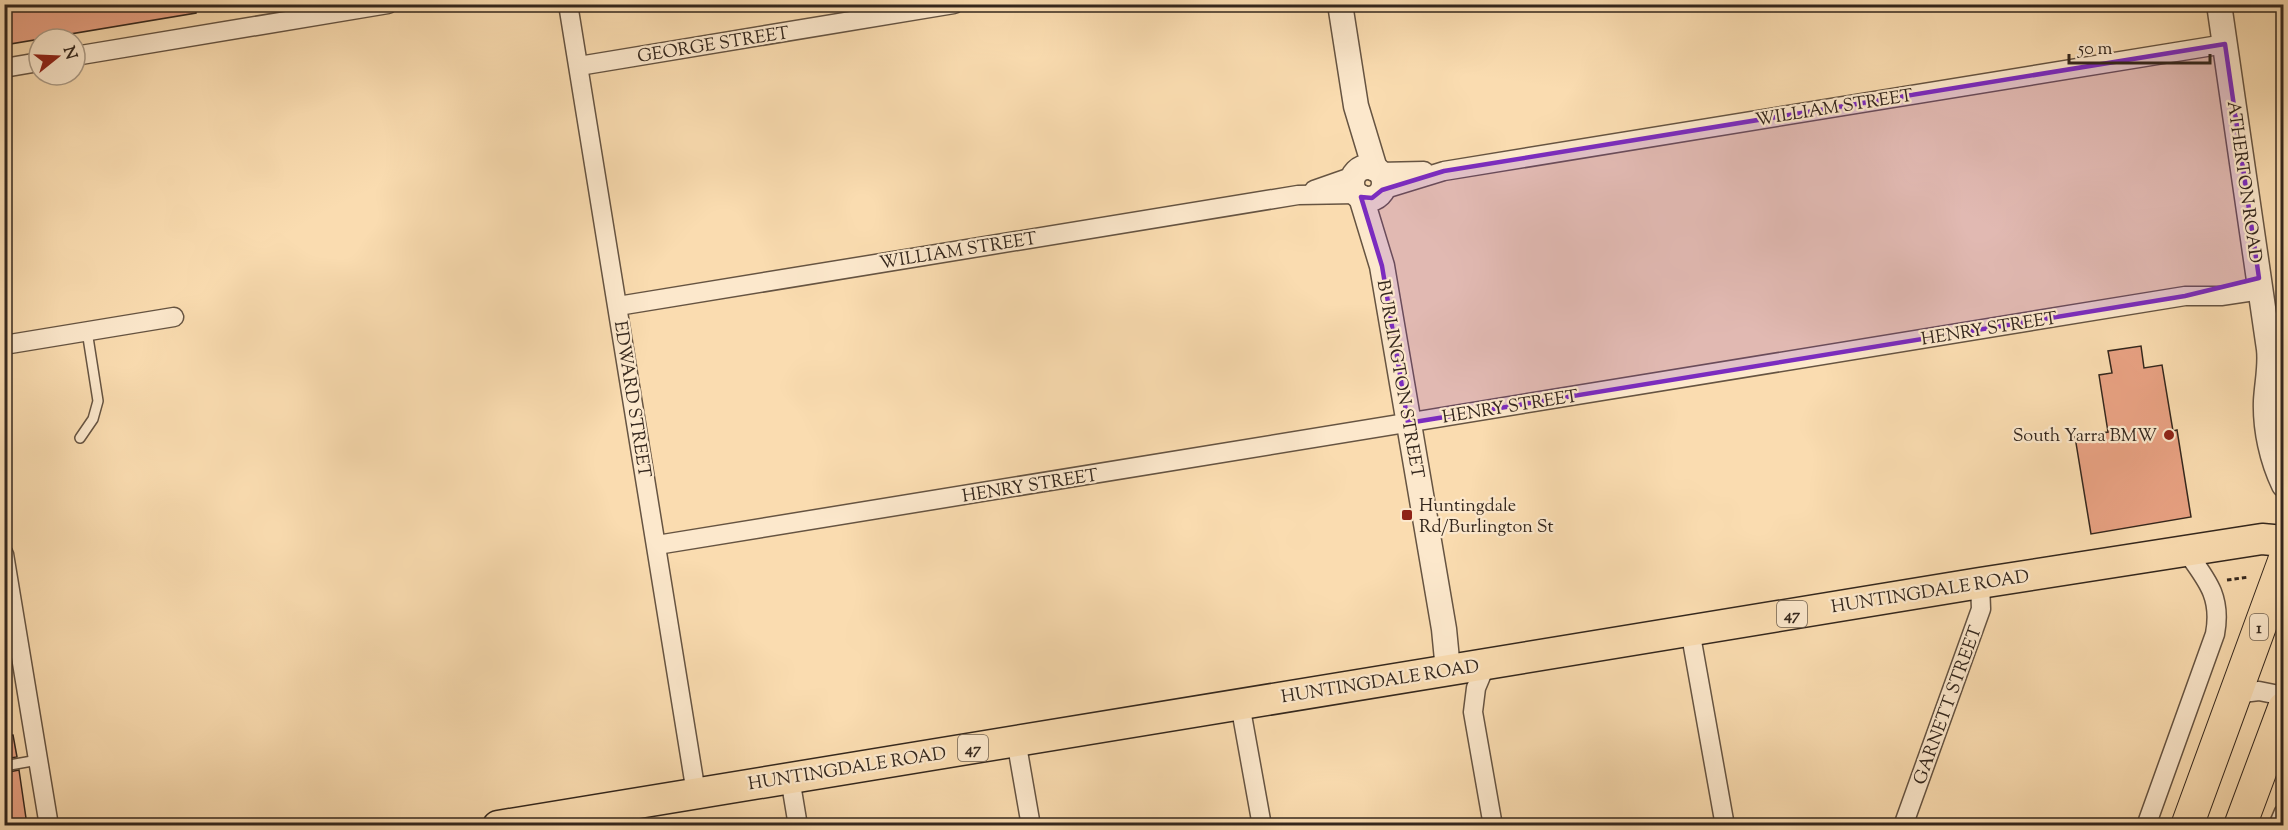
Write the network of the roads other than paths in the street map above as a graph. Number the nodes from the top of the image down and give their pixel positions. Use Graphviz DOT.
graph roads {
  1 [pos="388,4"];
  2 [pos="568,4"];
  3 [pos="954,4"];
  4 [pos="1340,4"];
  5 [pos="2219,4"];
  6 [pos="2225,44"];
  7 [pos="87,54"];
  8 [pos="27,64"];
  9 [pos="579,66"];
  10 [pos="4,68"];
  11 [pos="1368,183"];
  12 [pos="2260,284"];
  13 [pos="618,306"];
  14 [pos="174,317"];
  15 [pos="87,331"];
  16 [pos="4,345"];
  17 [pos="2274,352"];
  18 [pos="2283,402"];
  19 [pos="1408,423"];
  20 [pos="80,438"];
  21 [pos="2283,485"];
  22 [pos="2278,541"];
  23 [pos="657,545"];
  24 [pos="2186,551"];
  25 [pos="4,554"];
  26 [pos="1980,583"];
  27 [pos="10,622"];
  28 [pos="1690,630"];
  29 [pos="1486,664"];
  30 [pos="1448,670"];
  31 [pos="2234,694"];
  32 [pos="2283,696"];
  33 [pos="1240,704"];
  34 [pos="2283,708"];
  35 [pos="1016,740"];
  36 [pos="38,760"];
  37 [pos="4,766"];
  38 [pos="790,778"];
  39 [pos="696,793"];
  40 [pos="2283,812"];
  41 [pos="565,820"];
  42 [pos="49,825"];
  43 [pos="498,825"];
  44 [pos="798,825"];
  45 [pos="1031,825"];
  46 [pos="1262,825"];
  47 [pos="1493,825"];
  48 [pos="1725,825"];
  49 [pos="1903,825"];
  50 [pos="2146,825"];
  51 [pos="2187,825"];
  52 [pos="2240,825"];
  53 [pos="2278,825"];
  1 -- 7 [label="street"];
  2 -- 9 [label="street, EDWARD STREET"];
  3 -- 9 [label="street, GEORGE STREET"];
  4 -- 11 [label="street, BURLINGTON STREET"];
  5 -- 6 [label="street, ATHERTON ROAD"];
  6 -- 11 [label="street, WILLIAM STREET"];
  6 -- 12 [label="street, ATHERTON ROAD"];
  8 -- 10 [label="street"];
  9 -- 13 [label="street, EDWARD STREET"];
  11 -- 13 [label="street, WILLIAM STREET"];
  11 -- 19 [label="street, BURLINGTON STREET"];
  12 -- 17 [label="street, ATHERTON ROAD"];
  12 -- 19 [label="street, HENRY STREET"];
  13 -- 23 [label="street, EDWARD STREET"];
  14 -- 15 [label="street"];
  15 -- 16 [label="street"];
  15 -- 20 [label="lane"];
  17 -- 18 [label="street, ATHERTON ROAD"];
  17 -- 21 [label="street, ATHERTON ROAD"];
  19 -- 23 [label="street, HENRY STREET"];
  19 -- 30 [label="street, BURLINGTON STREET"];
  22 -- 24 [label="main road, HUNTINGDALE ROAD / 47"];
  22 -- 31 [label="highway, 1"];
  23 -- 39 [label="street, EDWARD STREET"];
  24 -- 26 [label="main road, HUNTINGDALE ROAD / 47"];
  24 -- 50 [label="street"];
  25 -- 27 [label="street"];
  26 -- 28 [label="main road, HUNTINGDALE ROAD / 47"];
  26 -- 49 [label="street, GARNETT STREET"];
  27 -- 36 [label="street"];
  28 -- 29 [label="main road, HUNTINGDALE ROAD / 47"];
  28 -- 48 [label="street"];
  29 -- 30 [label="main road, HUNTINGDALE ROAD / 47"];
  29 -- 47 [label="street"];
  30 -- 33 [label="main road, HUNTINGDALE ROAD / 47"];
  31 -- 32 [label="street"];
  31 -- 51 [label="highway, 1"];
  33 -- 35 [label="main road, HUNTINGDALE ROAD / 47"];
  33 -- 46 [label="street"];
  34 -- 52 [label="highway"];
  35 -- 38 [label="main road, HUNTINGDALE ROAD / 47"];
  35 -- 45 [label="street"];
  36 -- 37 [label="lane"];
  36 -- 42 [label="street"];
  38 -- 39 [label="main road, HUNTINGDALE ROAD / 47"];
  38 -- 44 [label="street"];
  39 -- 41 [label="main road, HUNTINGDALE ROAD / 47"];
  40 -- 53 [label="street"];
  41 -- 43 [label="main road, HUNTINGDALE ROAD / 47"];
}
